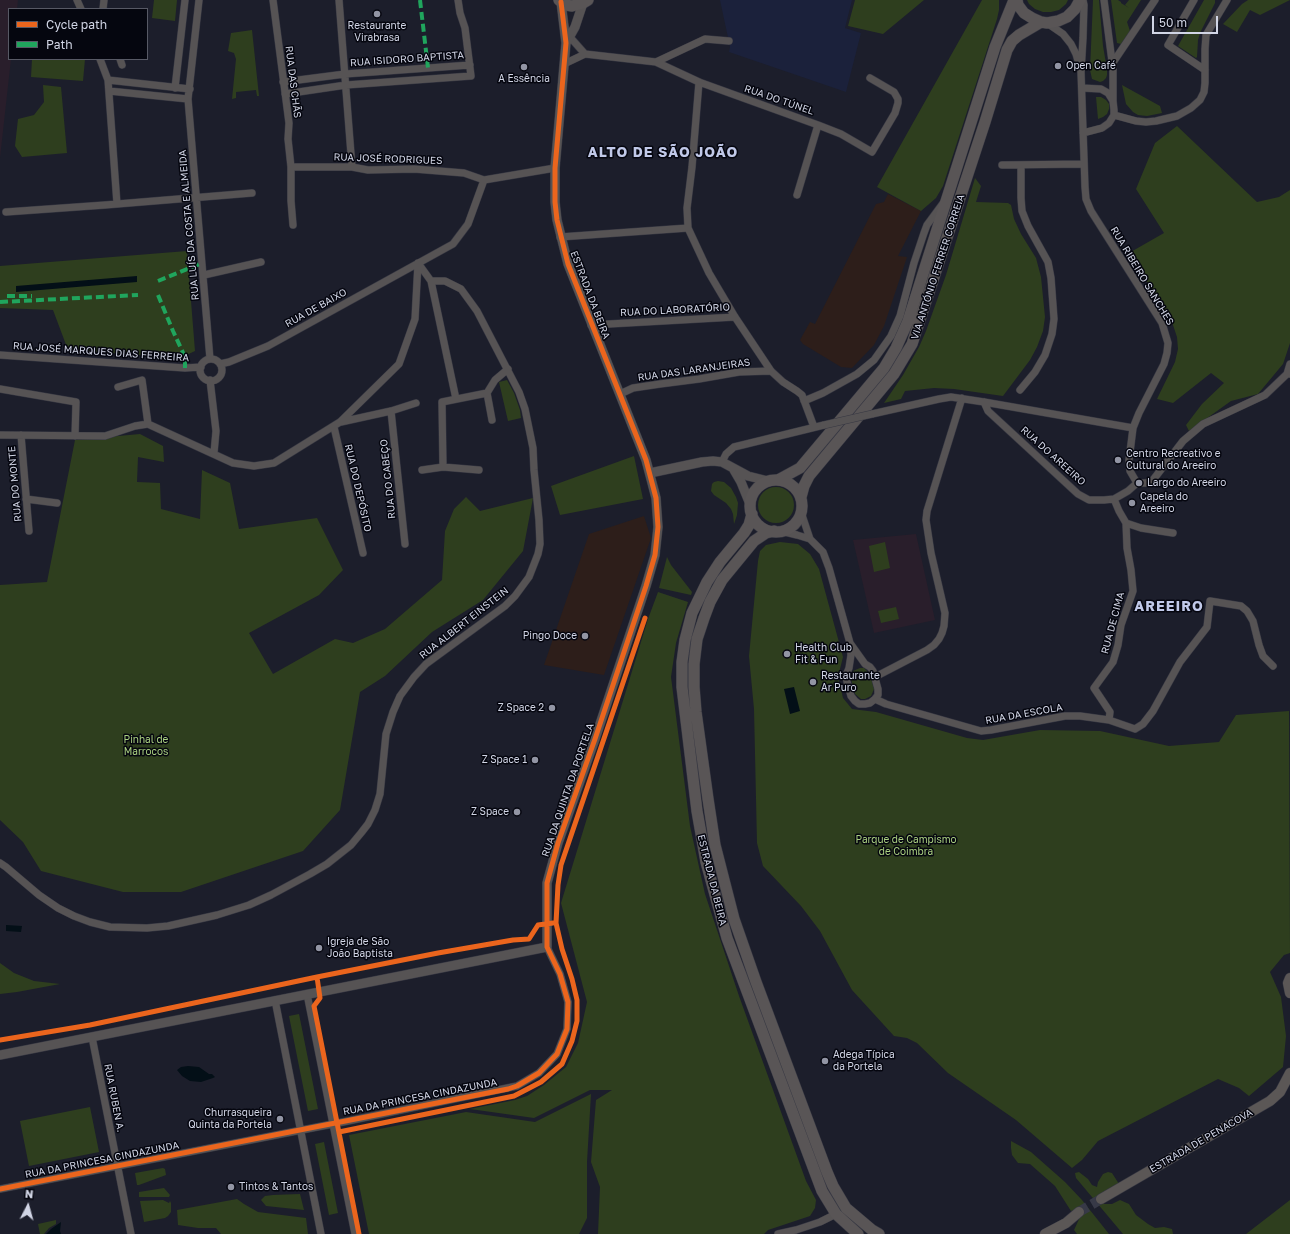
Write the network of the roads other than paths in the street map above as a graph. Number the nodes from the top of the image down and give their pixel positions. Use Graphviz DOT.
graph roads {
  1 [pos="185,0"];
  2 [pos="199,0"];
  3 [pos="273,0"];
  4 [pos="340,0"];
  5 [pos="458,0"];
  6 [pos="1015,0"];
  7 [pos="1080,0"];
  8 [pos="1083,0"];
  9 [pos="1104,0"];
  10 [pos="1155,0"];
  11 [pos="1194,0"];
  12 [pos="1227,0"];
  13 [pos="560,1"];
  14 [pos="585,2"];
  15 [pos="1044,22"];
  16 [pos="567,39"];
  17 [pos="729,42"];
  18 [pos="584,54"];
  19 [pos="100,60"];
  20 [pos="656,62"];
  21 [pos="564,64"];
  22 [pos="1112,64"];
  23 [pos="470,65"];
  24 [pos="1205,70"];
  25 [pos="1081,72"];
  26 [pos="345,74"];
  27 [pos="870,78"];
  28 [pos="108,80"];
  29 [pos="283,82"];
  30 [pos="699,82"];
  31 [pos="346,85"];
  32 [pos="175,88"];
  33 [pos="1082,88"];
  34 [pos="190,89"];
  35 [pos="109,91"];
  36 [pos="285,94"];
  37 [pos="188,100"];
  38 [pos="1113,101"];
  39 [pos="1114,114"];
  40 [pos="818,124"];
  41 [pos="1083,133"];
  42 [pos="1084,164"];
  43 [pos="1002,165"];
  44 [pos="1021,165"];
  45 [pos="291,167"];
  46 [pos="352,167"];
  47 [pos="555,168"];
  48 [pos="484,180"];
  49 [pos="252,193"];
  50 [pos="797,195"];
  51 [pos="197,198"];
  52 [pos="948,198"];
  53 [pos="117,204"];
  54 [pos="6,212"];
  55 [pos="293,225"];
  56 [pos="688,228"];
  57 [pos="560,236"];
  58 [pos="261,262"];
  59 [pos="418,263"];
  60 [pos="204,275"];
  61 [pos="431,281"];
  62 [pos="735,317"];
  63 [pos="591,325"];
  64 [pos="0,355"];
  65 [pos="210,359"];
  66 [pos="220,364"];
  67 [pos="1290,364"];
  68 [pos="201,367"];
  69 [pos="508,369"];
  70 [pos="771,371"];
  71 [pos="1288,374"];
  72 [pos="210,380"];
  73 [pos="118,387"];
  74 [pos="0,389"];
  75 [pos="1020,390"];
  76 [pos="487,393"];
  77 [pos="620,394"];
  78 [pos="962,398"];
  79 [pos="456,399"];
  80 [pos="804,400"];
  81 [pos="984,402"];
  82 [pos="416,403"];
  83 [pos="391,411"];
  84 [pos="492,420"];
  85 [pos="340,422"];
  86 [pos="148,424"];
  87 [pos="334,427"];
  88 [pos="814,427"];
  89 [pos="1133,428"];
  90 [pos="0,435"];
  91 [pos="21,435"];
  92 [pos="75,436"];
  93 [pos="214,453"];
  94 [pos="722,462"];
  95 [pos="443,466"];
  96 [pos="422,470"];
  97 [pos="479,470"];
  98 [pos="734,470"];
  99 [pos="650,472"];
  100 [pos="773,480"];
  101 [pos="1137,483"];
  102 [pos="801,497"];
  103 [pos="26,499"];
  104 [pos="1114,499"];
  105 [pos="57,503"];
  106 [pos="751,509"];
  107 [pos="801,512"];
  108 [pos="1126,522"];
  109 [pos="29,531"];
  110 [pos="778,531"];
  111 [pos="1173,533"];
  112 [pos="810,540"];
  113 [pos="405,544"];
  114 [pos="363,553"];
  115 [pos="850,642"];
  116 [pos="865,664"];
  117 [pos="1273,666"];
  118 [pos="850,668"];
  119 [pos="875,677"];
  120 [pos="875,699"];
  121 [pos="1109,720"];
  122 [pos="0,864"];
  123 [pos="548,947"];
  124 [pos="1290,978"];
  125 [pos="1290,993"];
  126 [pos="307,994"];
  127 [pos="275,1000"];
  128 [pos="92,1036"];
  129 [pos="2,1054"];
  130 [pos="1290,1073"];
  131 [pos="333,1124"];
  132 [pos="301,1130"];
  133 [pos="118,1166"];
  134 [pos="0,1189"];
  135 [pos="1101,1199"];
  136 [pos="1079,1212"];
  137 [pos="836,1214"];
  138 [pos="1066,1223"];
  139 [pos="796,1230"];
  140 [pos="131,1234"];
  141 [pos="321,1234"];
  142 [pos="355,1234"];
  143 [pos="778,1234"];
  144 [pos="803,1234"];
  145 [pos="858,1234"];
  146 [pos="879,1234"];
  147 [pos="1045,1234"];
  148 [pos="1063,1234"];
  1 -- 32 [label="street"];
  2 -- 34 [label="street, RUA LUÍS DA COSTA E ALMEIDA"];
  3 -- 29 [label="street, RUA DAS CHÃS"];
  4 -- 26 [label="street"];
  5 -- 23 [label="street, RUA ISIDORO BAPTISTA"];
  6 -- 15 [label="main road"];
  6 -- 52 [label="main road, VIA ANTÓNIO FERRER CORREIA"];
  7 -- 15 [label="main road, VIA ANTÓNIO FERRER CORREIA"];
  8 -- 25 [label="street, RUA RIBEIRO SANCHES"];
  9 -- 22 [label="street"];
  10 -- 22 [label="street"];
  11 -- 24 [label="street"];
  12 -- 24 [label="street"];
  13 -- 14 [label="main road"];
  13 -- 16 [label="street"];
  14 -- 16 [label="street"];
  15 -- 25 [label="street, RUA RIBEIRO SANCHES"];
  15 -- 102 [label="main road, VIA ANTÓNIO FERRER CORREIA"];
  16 -- 18 [label="street"];
  16 -- 21 [label="street, ESTRADA DA BEIRA"];
  17 -- 20 [label="street"];
  18 -- 20 [label="street, RUA DO TÚNEL"];
  18 -- 21 [label="street"];
  19 -- 28 [label="street"];
  20 -- 30 [label="street, RUA DO TÚNEL"];
  21 -- 47 [label="street, ESTRADA DA BEIRA"];
  22 -- 38 [label="street"];
  23 -- 26 [label="street, RUA ISIDORO BAPTISTA"];
  23 -- 31 [label="street, RUA ISIDORO BAPTISTA"];
  24 -- 39 [label="street"];
  25 -- 33 [label="street, RUA RIBEIRO SANCHES"];
  26 -- 29 [label="street, RUA ISIDORO BAPTISTA"];
  26 -- 31 [label="street"];
  27 -- 40 [label="street, RUA DO TÚNEL"];
  28 -- 32 [label="street"];
  28 -- 35 [label="street"];
  29 -- 36 [label="street, RUA DAS CHÃS"];
  30 -- 40 [label="street, RUA DO TÚNEL"];
  30 -- 56 [label="street"];
  31 -- 36 [label="street"];
  31 -- 46 [label="street"];
  32 -- 34 [label="street"];
  33 -- 38 [label="street"];
  33 -- 41 [label="street, RUA RIBEIRO SANCHES"];
  34 -- 37 [label="street, RUA LUÍS DA COSTA E ALMEIDA"];
  35 -- 37 [label="street"];
  35 -- 53 [label="street"];
  36 -- 45 [label="street, RUA DAS CHÃS"];
  37 -- 51 [label="street, RUA LUÍS DA COSTA E ALMEIDA"];
  38 -- 39 [label="street"];
  39 -- 41 [label="street"];
  40 -- 50 [label="street"];
  41 -- 42 [label="street, RUA RIBEIRO SANCHES"];
  42 -- 44 [label="street"];
  42 -- 89 [label="street, RUA RIBEIRO SANCHES"];
  43 -- 44 [label="street"];
  44 -- 75 [label="street"];
  45 -- 46 [label="street, RUA JOSÉ RODRIGUES"];
  45 -- 55 [label="street, RUA DAS CHÃS"];
  46 -- 48 [label="street, RUA JOSÉ RODRIGUES"];
  47 -- 48 [label="street"];
  47 -- 57 [label="street, ESTRADA DA BEIRA"];
  48 -- 59 [label="street, RUA DE BAIXO"];
  49 -- 51 [label="street"];
  51 -- 53 [label="street"];
  51 -- 60 [label="street, RUA LUÍS DA COSTA E ALMEIDA"];
  52 -- 80 [label="street, VIA ANTÓNIO FERRER CORREIA"];
  52 -- 100 [label="main road, VIA ANTÓNIO FERRER CORREIA"];
  53 -- 54 [label="street"];
  56 -- 57 [label="street"];
  56 -- 62 [label="street"];
  57 -- 63 [label="street, ESTRADA DA BEIRA"];
  58 -- 60 [label="street"];
  59 -- 61 [label="street"];
  59 -- 66 [label="street, RUA DE BAIXO"];
  59 -- 85 [label="street"];
  60 -- 65 [label="street, RUA LUÍS DA COSTA E ALMEIDA"];
  61 -- 69 [label="street, RUA ALBERT EINSTEIN"];
  61 -- 79 [label="street"];
  62 -- 63 [label="street, RUA DO LABORATÓRIO"];
  62 -- 70 [label="street"];
  63 -- 77 [label="street, ESTRADA DA BEIRA"];
  64 -- 68 [label="street, RUA JOSÉ MARQUES DIAS FERREIRA"];
  65 -- 66 [label="street"];
  65 -- 68 [label="street"];
  66 -- 72 [label="street"];
  67 -- 71 [label="street"];
  68 -- 72 [label="street"];
  69 -- 76 [label="street"];
  69 -- 122 [label="street, RUA ALBERT EINSTEIN"];
  70 -- 77 [label="street, RUA DAS LARANJEIRAS"];
  70 -- 80 [label="street"];
  71 -- 101 [label="street, RUA DO AREEIRO"];
  72 -- 93 [label="street"];
  73 -- 86 [label="street"];
  74 -- 92 [label="street"];
  76 -- 79 [label="street"];
  76 -- 84 [label="street"];
  77 -- 99 [label="street, ESTRADA DA BEIRA"];
  78 -- 81 [label="street"];
  78 -- 88 [label="street, bridge"];
  78 -- 119 [label="street"];
  79 -- 95 [label="street"];
  80 -- 88 [label="street"];
  81 -- 89 [label="street"];
  81 -- 104 [label="street, RUA DO AREEIRO"];
  82 -- 83 [label="street"];
  83 -- 85 [label="street"];
  83 -- 113 [label="street, RUA DO CABEÇO"];
  85 -- 87 [label="street"];
  86 -- 92 [label="street"];
  86 -- 93 [label="street"];
  87 -- 93 [label="street"];
  87 -- 114 [label="street, RUA DO DEPÓSITO"];
  88 -- 94 [label="street"];
  89 -- 101 [label="street, RUA RIBEIRO SANCHES"];
  90 -- 91 [label="street"];
  91 -- 92 [label="street"];
  91 -- 103 [label="street, RUA DO MONTE"];
  94 -- 98 [label="street"];
  94 -- 99 [label="street"];
  95 -- 96 [label="street"];
  95 -- 97 [label="street"];
  98 -- 100 [label="street"];
  98 -- 106 [label="street"];
  99 -- 123 [label="street, RUA DA QUINTA DA PORTELA"];
  100 -- 102 [label="main road"];
  100 -- 106 [label="main road"];
  101 -- 104 [label="street, RUA DO AREEIRO"];
  102 -- 107 [label="main road"];
  103 -- 105 [label="street"];
  103 -- 109 [label="street, RUA DO MONTE"];
  104 -- 108 [label="street, RUA DE CIMA"];
  106 -- 110 [label="main road"];
  106 -- 137 [label="main road, ESTRADA DA BEIRA"];
  107 -- 110 [label="main road"];
  107 -- 112 [label="street"];
  108 -- 111 [label="street"];
  108 -- 121 [label="street, RUA DE CIMA"];
  110 -- 112 [label="street"];
  110 -- 146 [label="main road, ESTRADA DA BEIRA"];
  112 -- 115 [label="street"];
  115 -- 116 [label="street"];
  115 -- 118 [label="street"];
  116 -- 118 [label="street"];
  116 -- 119 [label="street"];
  117 -- 121 [label="street, RUA DA ESCOLA"];
  118 -- 120 [label="street"];
  119 -- 120 [label="street"];
  120 -- 121 [label="street, RUA DA ESCOLA"];
  123 -- 126 [label="street"];
  123 -- 131 [label="street, RUA DA PRINCESA CINDAZUNDA"];
  124 -- 125 [label="main road"];
  126 -- 127 [label="street"];
  126 -- 131 [label="street"];
  127 -- 128 [label="street"];
  127 -- 132 [label="street"];
  128 -- 129 [label="street"];
  128 -- 133 [label="street, RUA RUBEN A."];
  130 -- 135 [label="main road, ESTRADA DE PENACOVA"];
  131 -- 132 [label="street, RUA DA PRINCESA CINDAZUNDA"];
  131 -- 142 [label="street"];
  132 -- 133 [label="street, RUA DA PRINCESA CINDAZUNDA"];
  132 -- 141 [label="street"];
  133 -- 134 [label="street, RUA DA PRINCESA CINDAZUNDA"];
  133 -- 140 [label="street, RUA RUBEN A."];
  136 -- 138 [label="main road"];
  137 -- 139 [label="street"];
  137 -- 145 [label="main road, ESTRADA DA BEIRA"];
  138 -- 147 [label="main road"];
  138 -- 148 [label="main road"];
  139 -- 143 [label="street"];
  139 -- 144 [label="street"];
}
